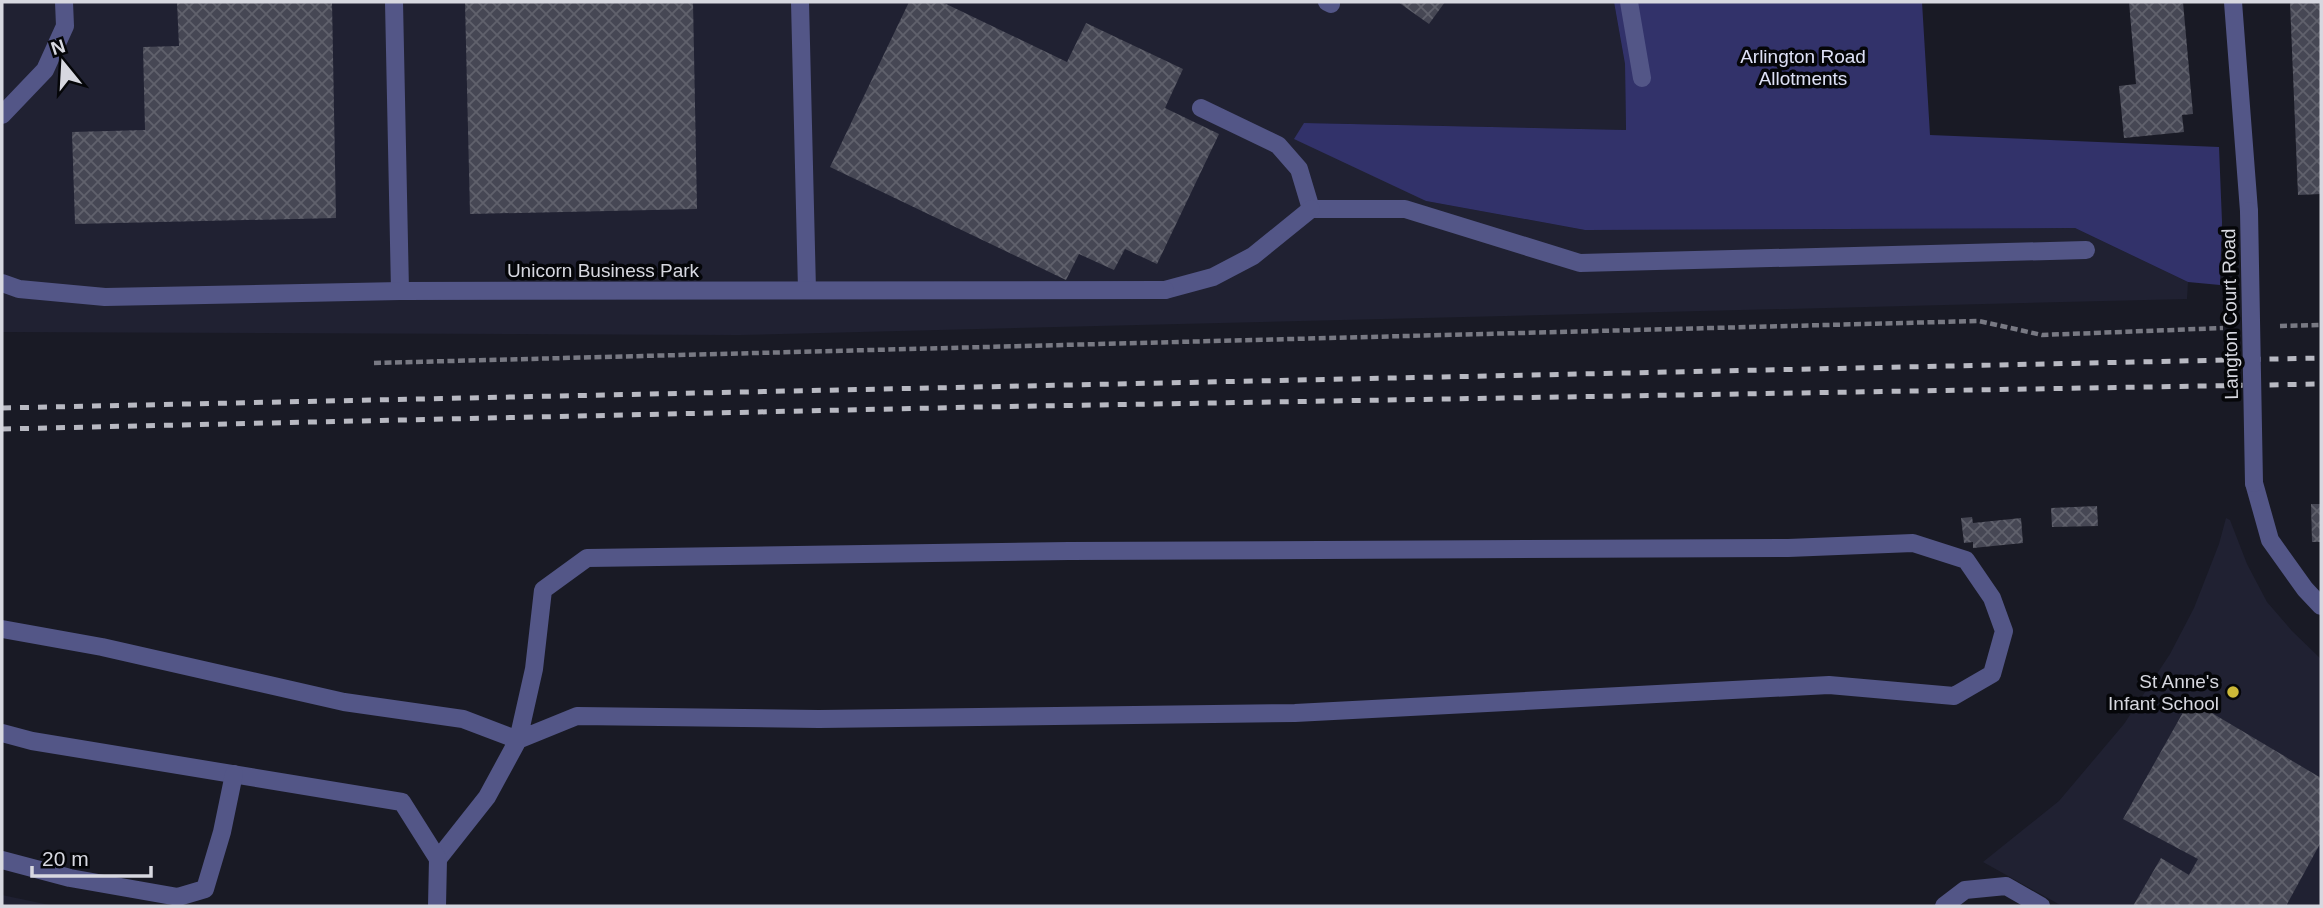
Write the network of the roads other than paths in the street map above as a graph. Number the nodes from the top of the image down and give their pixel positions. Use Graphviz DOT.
graph roads {
  1 [pos="64,2"];
  2 [pos="394,2"];
  3 [pos="800,2"];
  4 [pos="1629,2"];
  5 [pos="2233,2"];
  6 [pos="1642,78"];
  7 [pos="1201,108"];
  8 [pos="2,115"];
  9 [pos="1311,209"];
  10 [pos="2086,250"];
  11 [pos="2,282"];
  12 [pos="807,290"];
  13 [pos="400,291"];
  14 [pos="2321,606"];
  15 [pos="2,629"];
  16 [pos="2,733"];
  17 [pos="518,740"];
  18 [pos="234,774"];
  19 [pos="438,859"];
  20 [pos="2,860"];
  21 [pos="437,906"];
  22 [pos="1944,906"];
  23 [pos="2041,906"];
  1 -- 8 [label="street"];
  2 -- 13 [label="street"];
  3 -- 12 [label="street"];
  4 -- 6 [label="street"];
  5 -- 14 [label="street, Langton Court Road, bridge"];
  7 -- 9 [label="street"];
  9 -- 10 [label="street"];
  9 -- 12 [label="street, Unicorn Business Park"];
  11 -- 13 [label="street, Unicorn Business Park"];
  12 -- 13 [label="street, Unicorn Business Park"];
  15 -- 17 [label="street"];
  16 -- 18 [label="street"];
  17 -- 17 [label="street"];
  17 -- 19 [label="street"];
  18 -- 19 [label="street"];
  18 -- 20 [label="street"];
  19 -- 21 [label="street"];
  22 -- 23 [label="street"];
}
